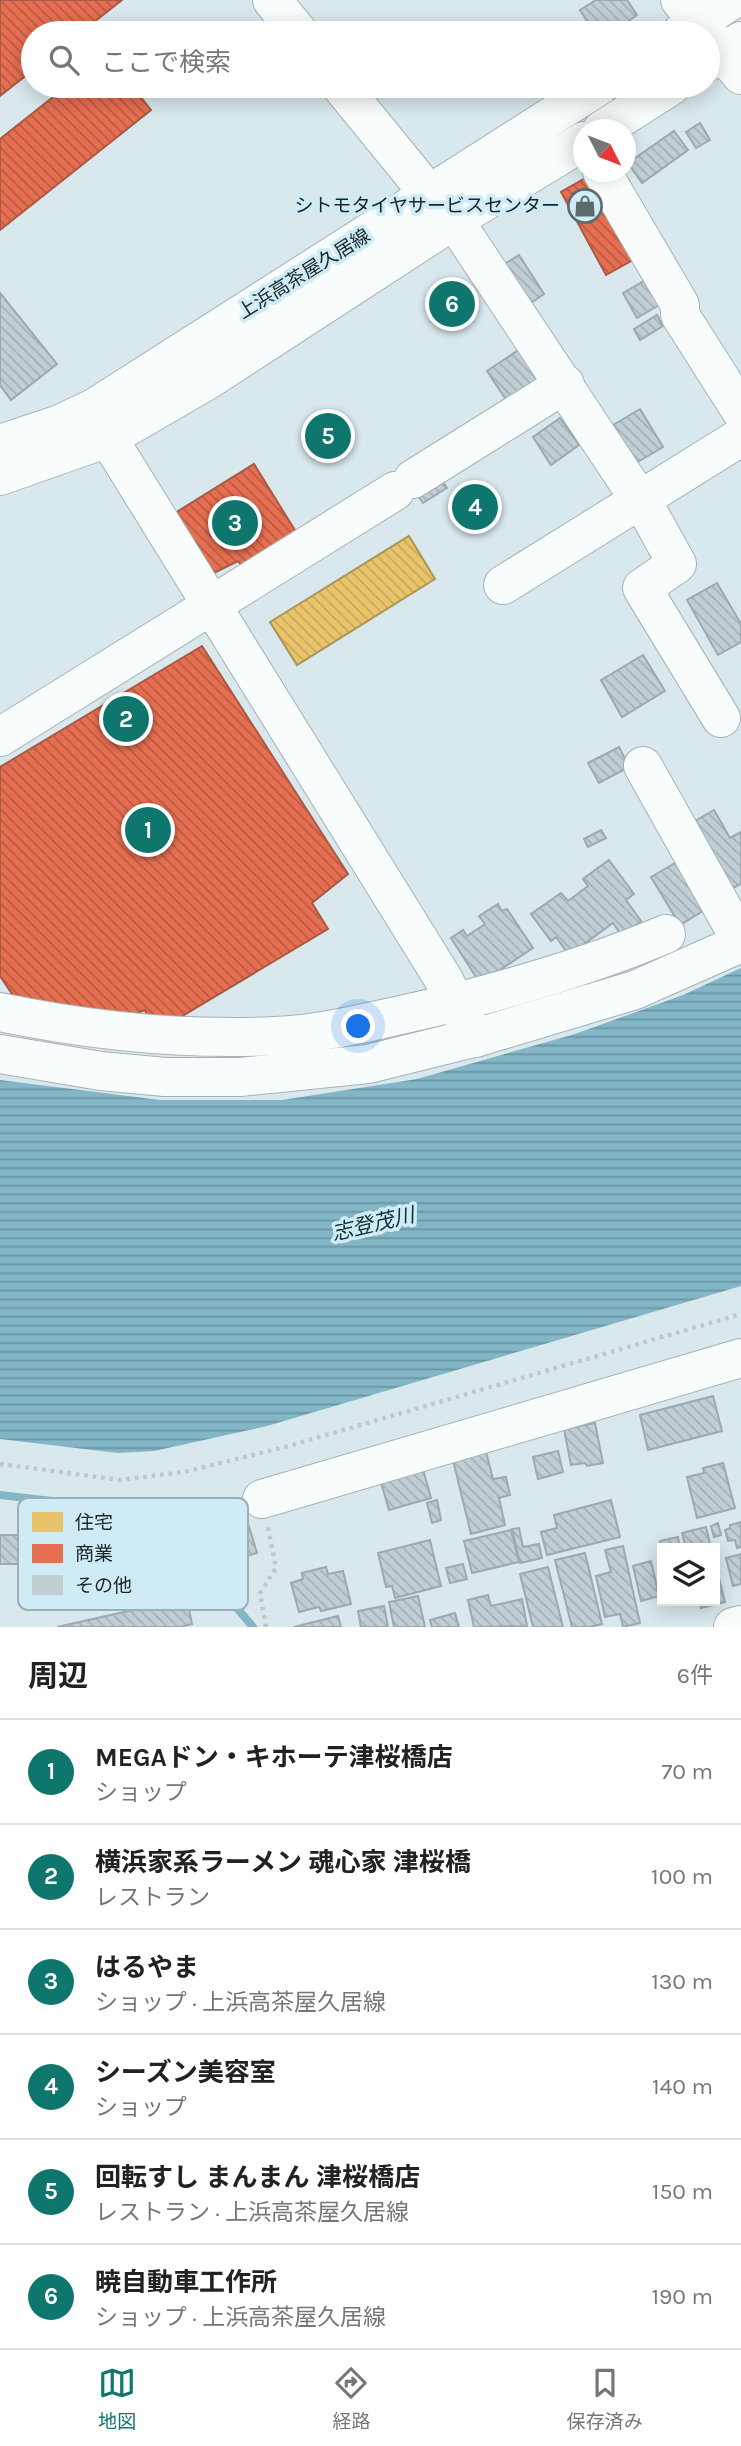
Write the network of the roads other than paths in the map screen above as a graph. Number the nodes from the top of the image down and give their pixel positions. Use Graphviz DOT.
graph roads {
  1 [pos="272,0"];
  2 [pos="732,0"];
  3 [pos="289,21"];
  4 [pos="720,21"];
  5 [pos="351,98"];
  6 [pos="583,98"];
  7 [pos="652,98"];
  8 [pos="619,119"];
  9 [pos="573,146"];
  10 [pos="608,182"];
  11 [pos="442,207"];
  12 [pos="565,384"];
  13 [pos="741,411"];
  14 [pos="741,437"];
  15 [pos="108,439"];
  16 [pos="0,444"];
  17 [pos="0,476"];
  18 [pos="641,499"];
  19 [pos="503,585"];
  20 [pos="211,606"];
  21 [pos="721,718"];
  22 [pos="0,737"];
  23 [pos="643,766"];
  24 [pos="666,934"];
  25 [pos="741,942"];
  26 [pos="454,1003"];
  27 [pos="0,1012"];
  28 [pos="476,1038"];
  29 [pos="0,1054"];
  30 [pos="741,1358"];
  31 [pos="262,1499"];
  32 [pos="741,1625"];
  33 [pos="733,1627"];
  1 -- 3 [label="street"];
  2 -- 4 [label="street"];
  5 -- 11 [label="street"];
  6 -- 11 [label="street, 上浜高茶屋久居線"];
  7 -- 8 [label="street"];
  9 -- 11 [label="street, 上浜高茶屋久居線"];
  10 -- 13 [label="street"];
  11 -- 12 [label="street"];
  11 -- 15 [label="street, 上浜高茶屋久居線"];
  11 -- 16 [label="street, 上浜高茶屋久居線"];
  12 -- 18 [label="street"];
  12 -- 20 [label="street"];
  14 -- 18 [label="street"];
  15 -- 17 [label="street, 上浜高茶屋久居線"];
  15 -- 20 [label="street"];
  18 -- 19 [label="street"];
  18 -- 21 [label="street"];
  20 -- 22 [label="street"];
  20 -- 26 [label="street"];
  23 -- 25 [label="street"];
  24 -- 26 [label="street"];
  25 -- 28 [label="street"];
  26 -- 27 [label="street"];
  26 -- 28 [label="street"];
  28 -- 29 [label="street"];
  30 -- 31 [label="street"];
  32 -- 33 [label="street"];
}
